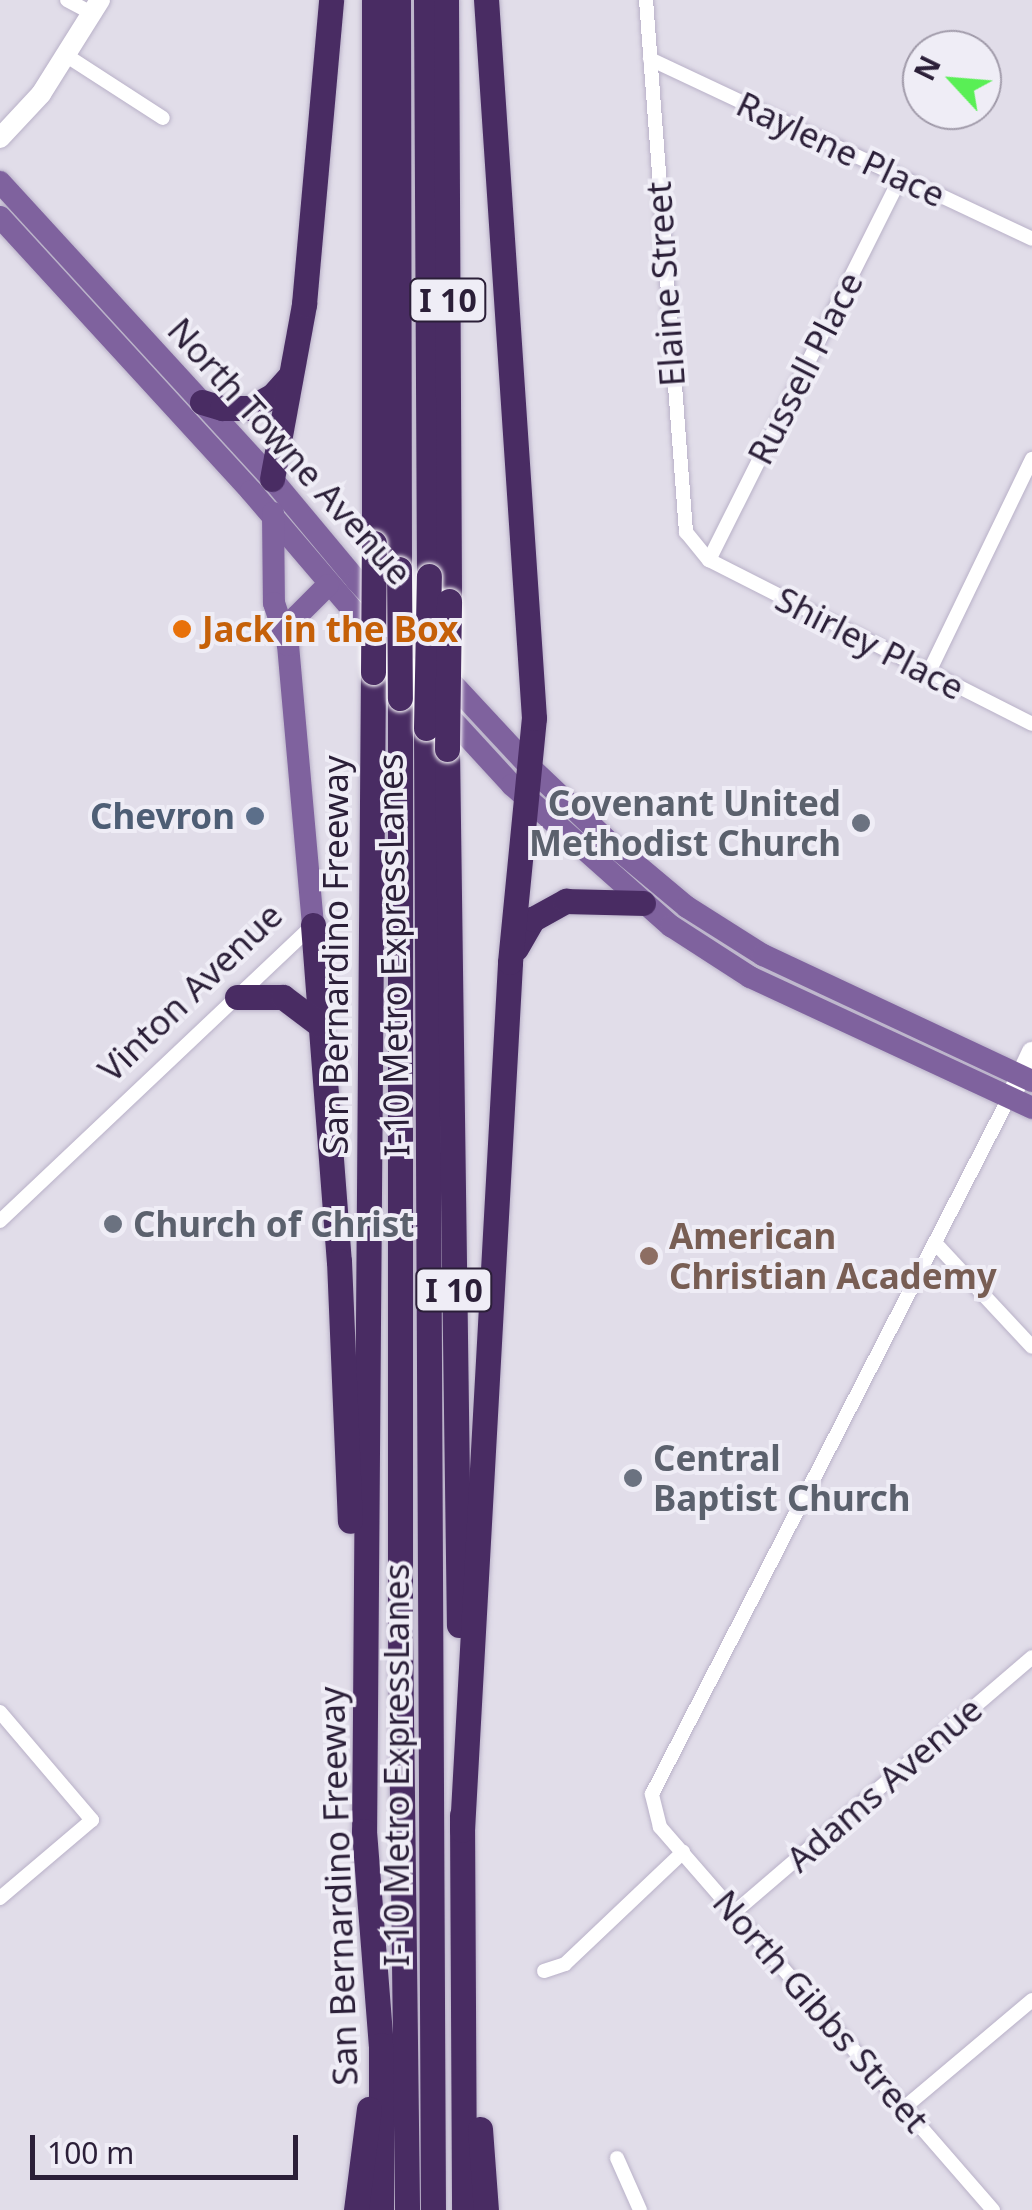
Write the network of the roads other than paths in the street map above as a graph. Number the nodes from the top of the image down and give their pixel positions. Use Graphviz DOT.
graph roads {
  1 [pos="67,0"];
  2 [pos="331,0"];
  3 [pos="374,0"];
  4 [pos="398,0"];
  5 [pos="426,0"];
  6 [pos="446,0"];
  7 [pos="486,0"];
  8 [pos="646,0"];
  9 [pos="96,7"];
  10 [pos="67,56"];
  11 [pos="650,59"];
  12 [pos="163,118"];
  13 [pos="0,138"];
  14 [pos="901,177"];
  15 [pos="0,182"];
  16 [pos="0,217"];
  17 [pos="1032,239"];
  18 [pos="290,376"];
  19 [pos="202,402"];
  20 [pos="1032,459"];
  21 [pos="272,479"];
  22 [pos="272,516"];
  23 [pos="339,557"];
  24 [pos="709,560"];
  25 [pos="328,585"];
  26 [pos="288,644"];
  27 [pos="928,674"];
  28 [pos="1032,724"];
  29 [pos="531,768"];
  30 [pos="524,798"];
  31 [pos="644,903"];
  32 [pos="313,925"];
  33 [pos="510,962"];
  34 [pos="236,997"];
  35 [pos="320,1025"];
  36 [pos="1032,1052"];
  37 [pos="1026,1078"];
  38 [pos="1010,1098"];
  39 [pos="1032,1108"];
  40 [pos="0,1221"];
  41 [pos="938,1244"];
  42 [pos="1032,1347"];
  43 [pos="1032,1658"];
  44 [pos="0,1712"];
  45 [pos="462,1830"];
  46 [pos="364,1831"];
  47 [pos="683,1852"];
  48 [pos="0,1898"];
  49 [pos="736,1911"];
  50 [pos="465,1940"];
  51 [pos="544,1971"];
  52 [pos="1032,2000"];
  53 [pos="381,2045"];
  54 [pos="906,2107"];
  55 [pos="616,2158"];
  56 [pos="356,2210"];
  57 [pos="382,2210"];
  58 [pos="408,2210"];
  59 [pos="433,2210"];
  60 [pos="464,2210"];
  61 [pos="486,2210"];
  62 [pos="640,2210"];
  63 [pos="993,2210"];
  1 -- 9 [label="street"];
  2 -- 18 [label="highway"];
  3 -- 46 [label="highway, San Bernardino Freeway / I 10, bridge"];
  4 -- 58 [label="highway, I-10 Metro ExpressLanes, bridge"];
  5 -- 59 [label="highway, I-10 Metro ExpressLanes, bridge"];
  6 -- 45 [label="highway, I 10, bridge"];
  7 -- 29 [label="highway"];
  8 -- 11 [label="street, Elaine Street"];
  9 -- 10 [label="main road"];
  10 -- 12 [label="street"];
  10 -- 13 [label="main road"];
  11 -- 14 [label="street, Raylene Place"];
  11 -- 24 [label="street, Elaine Street"];
  14 -- 17 [label="street, Raylene Place"];
  14 -- 24 [label="street, Russell Place"];
  15 -- 19 [label="main road, North Towne Avenue"];
  16 -- 22 [label="main road, North Towne Avenue"];
  18 -- 19 [label="highway"];
  18 -- 21 [label="highway"];
  19 -- 21 [label="main road, North Towne Avenue"];
  20 -- 27 [label="street"];
  21 -- 22 [label="main road, Vinton Avenue"];
  21 -- 23 [label="main road, North Towne Avenue"];
  22 -- 23 [label="main road"];
  22 -- 25 [label="main road, North Towne Avenue"];
  22 -- 26 [label="main road, Vinton Avenue"];
  23 -- 29 [label="main road, North Towne Avenue"];
  24 -- 27 [label="street, Shirley Place"];
  25 -- 26 [label="main road"];
  25 -- 30 [label="main road, North Towne Avenue"];
  26 -- 32 [label="main road, Vinton Avenue"];
  27 -- 28 [label="street, Shirley Place"];
  29 -- 30 [label="highway"];
  29 -- 37 [label="main road, North Towne Avenue"];
  30 -- 31 [label="main road, North Towne Avenue"];
  30 -- 33 [label="highway"];
  31 -- 33 [label="highway"];
  31 -- 38 [label="main road, North Towne Avenue"];
  32 -- 34 [label="street, Vinton Avenue"];
  32 -- 35 [label="highway"];
  33 -- 45 [label="highway"];
  34 -- 35 [label="highway"];
  34 -- 40 [label="street, Vinton Avenue"];
  35 -- 46 [label="highway"];
  36 -- 37 [label="main road"];
  37 -- 38 [label="main road"];
  38 -- 39 [label="main road, North Towne Avenue"];
  38 -- 41 [label="street"];
  41 -- 42 [label="street"];
  41 -- 47 [label="street, North Gibbs Street"];
  43 -- 49 [label="street, Adams Avenue"];
  44 -- 48 [label="street"];
  45 -- 50 [label="highway, I 10"];
  46 -- 53 [label="highway, San Bernardino Freeway / I 10"];
  47 -- 49 [label="street, North Gibbs Street"];
  47 -- 51 [label="street"];
  49 -- 54 [label="street, North Gibbs Street"];
  50 -- 60 [label="highway, I 10"];
  50 -- 61 [label="highway"];
  52 -- 54 [label="street"];
  53 -- 56 [label="highway"];
  53 -- 57 [label="highway, San Bernardino Freeway / I 10"];
  54 -- 63 [label="street, North Gibbs Street"];
  55 -- 62 [label="street"];
}
